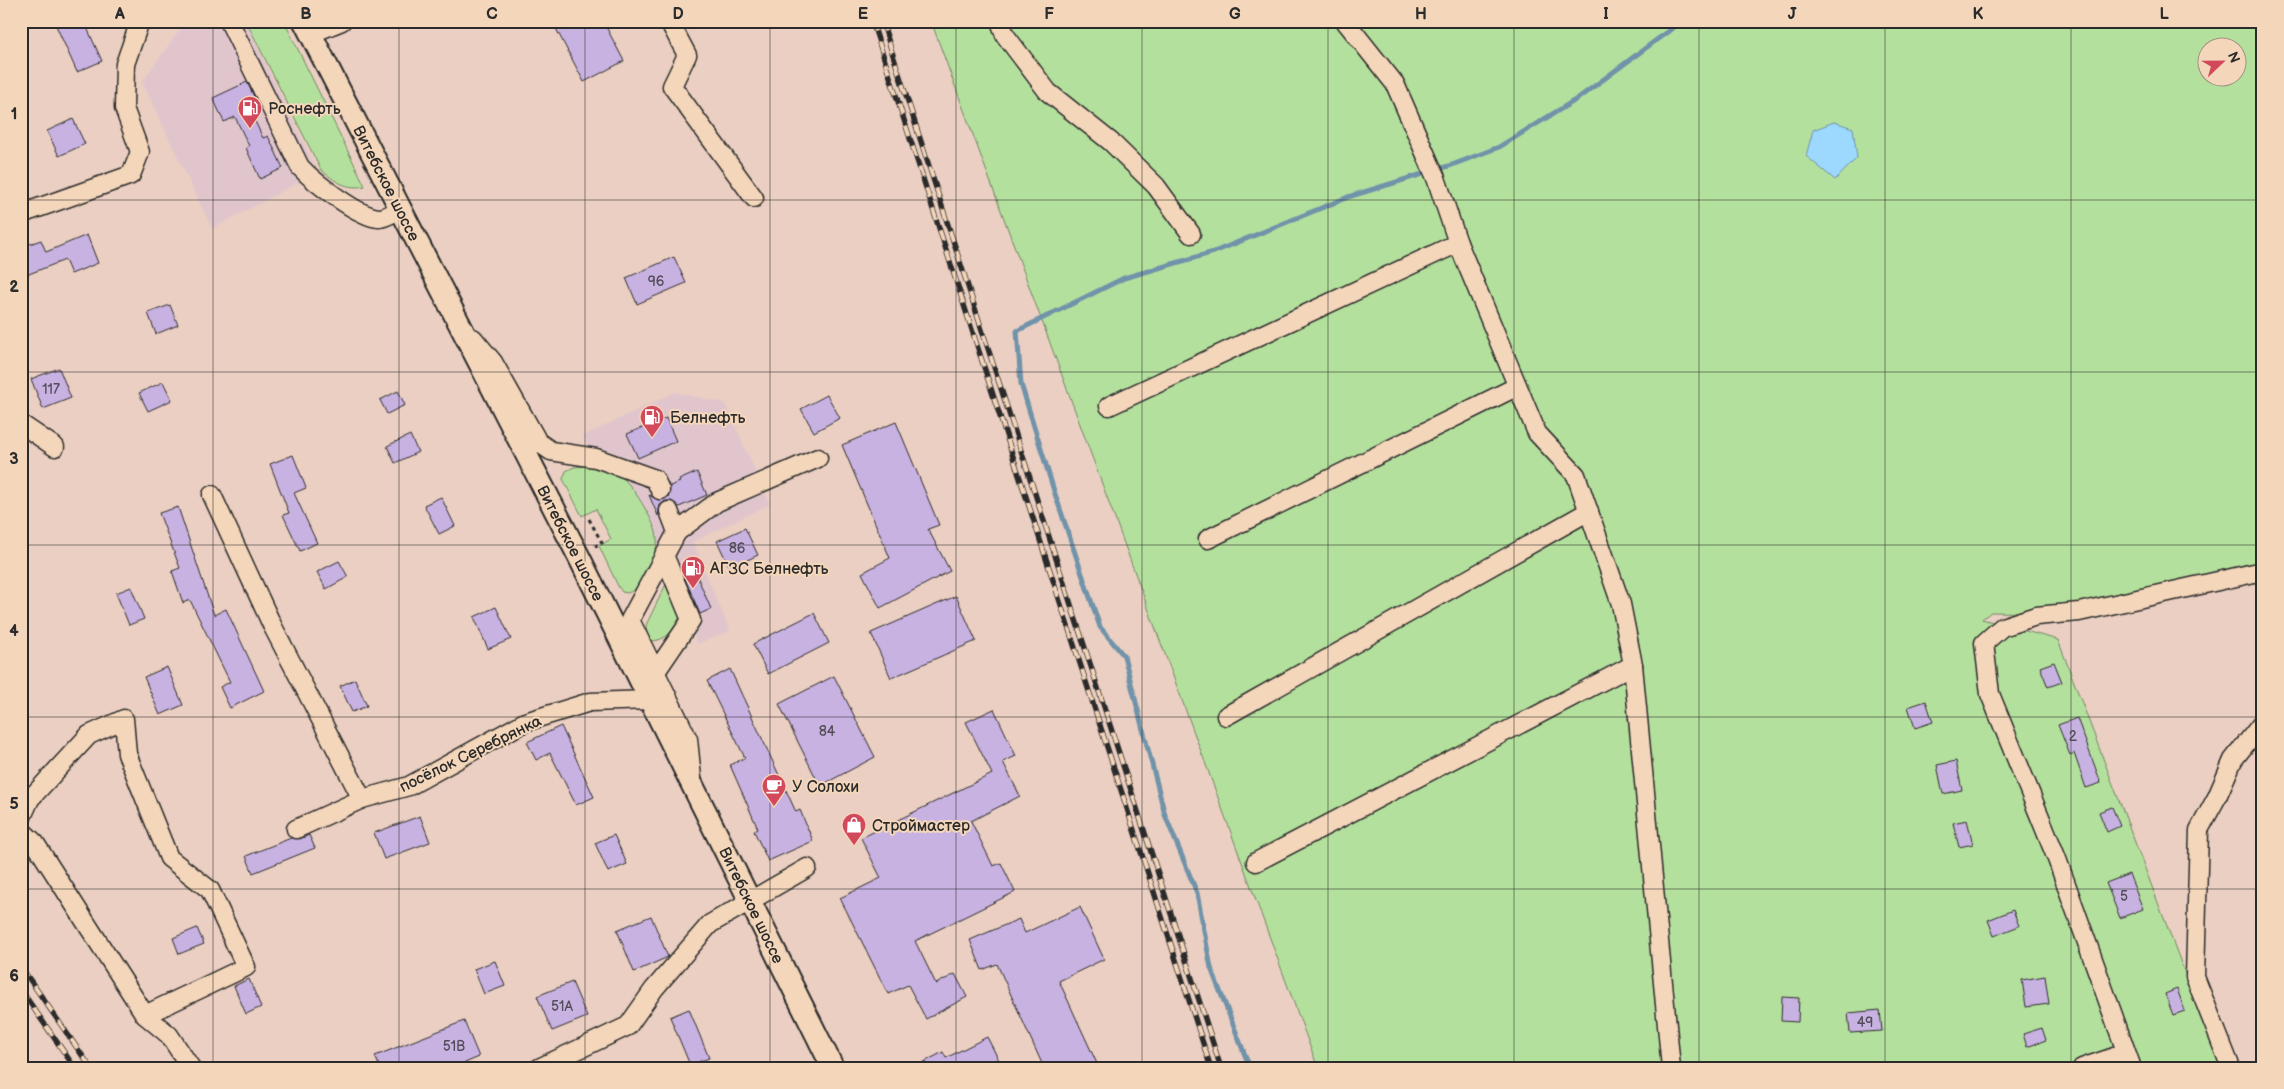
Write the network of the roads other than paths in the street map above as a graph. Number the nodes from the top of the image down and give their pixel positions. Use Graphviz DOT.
graph roads {
  1 [pos="140,21"];
  2 [pos="229,21"];
  3 [pos="342,21"];
  4 [pos="669,21"];
  5 [pos="1000,21"];
  6 [pos="1345,21"];
  7 [pos="307,28"];
  8 [pos="754,198"];
  9 [pos="400,209"];
  10 [pos="21,214"];
  11 [pos="1191,234"];
  12 [pos="1458,243"];
  13 [pos="460,324"];
  14 [pos="1516,387"];
  15 [pos="1109,406"];
  16 [pos="21,424"];
  17 [pos="55,447"];
  18 [pos="818,458"];
  19 [pos="660,490"];
  20 [pos="212,495"];
  21 [pos="668,511"];
  22 [pos="1588,511"];
  23 [pos="677,532"];
  24 [pos="1208,539"];
  25 [pos="664,555"];
  26 [pos="2263,571"];
  27 [pos="1632,665"];
  28 [pos="655,673"];
  29 [pos="650,700"];
  30 [pos="1226,716"];
  31 [pos="2263,722"];
  32 [pos="693,786"];
  33 [pos="362,799"];
  34 [pos="21,819"];
  35 [pos="296,829"];
  36 [pos="21,830"];
  37 [pos="1256,862"];
  38 [pos="807,868"];
  39 [pos="751,902"];
  40 [pos="145,1015"];
  41 [pos="2129,1060"];
  42 [pos="191,1068"];
  43 [pos="539,1068"];
  44 [pos="833,1068"];
  45 [pos="1670,1068"];
  46 [pos="2082,1068"];
  47 [pos="2231,1068"];
  1 -- 10 [label="street"];
  2 -- 9 [label="street"];
  3 -- 7 [label="street"];
  4 -- 8 [label="street"];
  5 -- 11 [label="street"];
  6 -- 12 [label="street"];
  7 -- 9 [label="main road, Витебское шоссе"];
  9 -- 13 [label="main road, Витебское шоссе"];
  12 -- 14 [label="street"];
  12 -- 15 [label="street"];
  13 -- 19 [label="street"];
  13 -- 29 [label="main road, Витебское шоссе"];
  14 -- 22 [label="street"];
  14 -- 24 [label="street"];
  16 -- 17 [label="street"];
  18 -- 23 [label="street"];
  20 -- 33 [label="street"];
  21 -- 23 [label="street"];
  22 -- 27 [label="street"];
  22 -- 30 [label="street"];
  23 -- 25 [label="street"];
  25 -- 28 [label="street"];
  25 -- 28 [label="street"];
  26 -- 41 [label="street"];
  27 -- 37 [label="street"];
  27 -- 45 [label="street"];
  28 -- 32 [label="street"];
  29 -- 32 [label="main road, Витебское шоссе"];
  29 -- 33 [label="street, посёлок Серебрянка"];
  31 -- 47 [label="street"];
  32 -- 39 [label="main road, Витебское шоссе"];
  33 -- 35 [label="street, посёлок Серебрянка"];
  34 -- 40 [label="street"];
  36 -- 40 [label="street"];
  38 -- 39 [label="street"];
  39 -- 43 [label="street"];
  39 -- 44 [label="main road, Витебское шоссе"];
  40 -- 42 [label="street"];
  41 -- 46 [label="street"];
}
